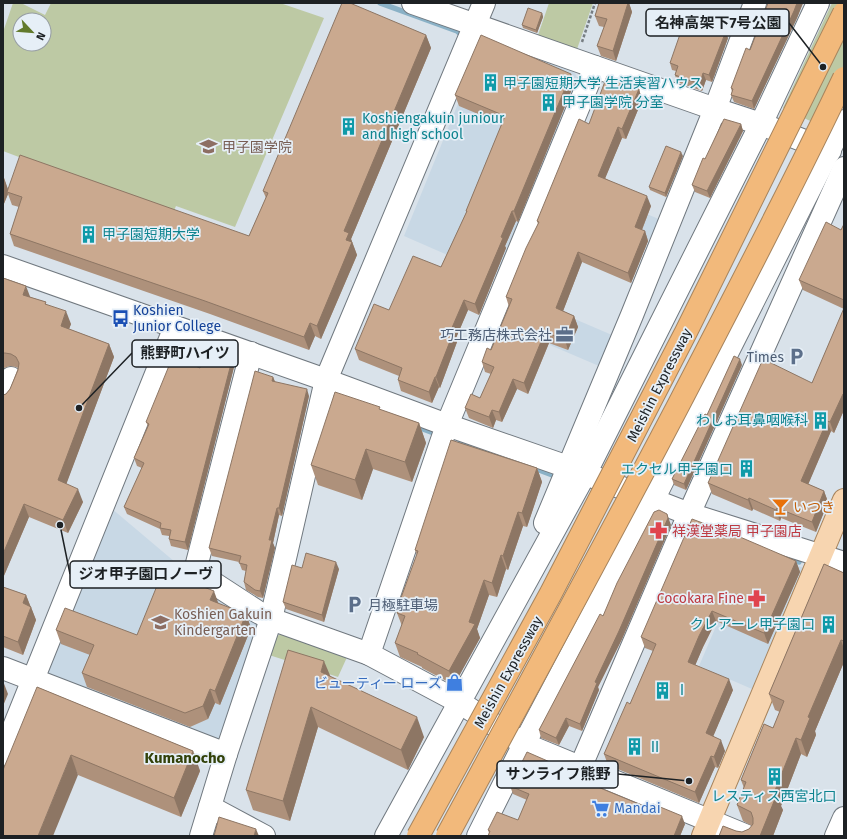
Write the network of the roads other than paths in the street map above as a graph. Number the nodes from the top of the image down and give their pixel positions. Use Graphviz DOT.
graph roads {
  1 [pos="413,3"];
  2 [pos="484,3"];
  3 [pos="755,3"];
  4 [pos="818,3"];
  5 [pos="844,13"];
  6 [pos="471,35"];
  7 [pos="586,64"];
  8 [pos="844,78"];
  9 [pos="715,109"];
  10 [pos="844,121"];
  11 [pos="760,124"];
  12 [pos="837,153"];
  13 [pos="844,168"];
  14 [pos="3,266"];
  15 [pos="175,327"];
  16 [pos="730,348"];
  17 [pos="251,353"];
  18 [pos="757,361"];
  19 [pos="326,380"];
  20 [pos="446,425"];
  21 [pos="577,471"];
  22 [pos="652,500"];
  23 [pos="844,500"];
  24 [pos="688,514"];
  25 [pos="821,555"];
  26 [pos="844,563"];
  27 [pos="271,619"];
  28 [pos="368,654"];
  29 [pos="3,668"];
  30 [pos="33,679"];
  31 [pos="459,702"];
  32 [pos="524,744"];
  33 [pos="3,754"];
  34 [pos="226,754"];
  35 [pos="580,768"];
  36 [pos="210,807"];
  37 [pos="844,818"];
  38 [pos="707,828"];
  39 [pos="202,836"];
  40 [pos="264,836"];
  41 [pos="386,836"];
  42 [pos="418,836"];
  43 [pos="447,836"];
  44 [pos="478,836"];
  45 [pos="747,836"];
  46 [pos="836,836"];
  1 -- 6 [label="street"];
  2 -- 6 [label="street"];
  3 -- 9 [label="street"];
  4 -- 11 [label="street"];
  5 -- 42 [label="highway, Meishin Expressway, bridge"];
  6 -- 7 [label="street"];
  6 -- 19 [label="street"];
  7 -- 9 [label="street"];
  7 -- 20 [label="street"];
  8 -- 43 [label="highway, Meishin Expressway, bridge"];
  9 -- 11 [label="street"];
  9 -- 21 [label="street"];
  10 -- 12 [label="street"];
  11 -- 12 [label="street"];
  11 -- 21 [label="street"];
  12 -- 16 [label="street"];
  13 -- 18 [label="street"];
  14 -- 15 [label="street"];
  15 -- 17 [label="street"];
  15 -- 30 [label="street"];
  16 -- 18 [label="street"];
  16 -- 22 [label="street"];
  17 -- 19 [label="street"];
  17 -- 27 [label="street"];
  18 -- 24 [label="street"];
  19 -- 20 [label="street"];
  19 -- 27 [label="street"];
  20 -- 21 [label="street"];
  20 -- 28 [label="street"];
  21 -- 22 [label="street"];
  21 -- 31 [label="street"];
  22 -- 24 [label="street"];
  22 -- 32 [label="street"];
  23 -- 25 [label="main road"];
  24 -- 25 [label="street"];
  24 -- 35 [label="street"];
  25 -- 26 [label="street"];
  25 -- 38 [label="main road"];
  27 -- 28 [label="street"];
  27 -- 34 [label="street"];
  28 -- 31 [label="street"];
  29 -- 30 [label="street"];
  30 -- 33 [label="street"];
  30 -- 34 [label="street"];
  31 -- 32 [label="street"];
  31 -- 41 [label="street"];
  32 -- 35 [label="street"];
  32 -- 44 [label="street"];
  34 -- 36 [label="street"];
  35 -- 38 [label="street"];
  36 -- 39 [label="street"];
  36 -- 40 [label="street"];
  37 -- 46 [label="street"];
  38 -- 45 [label="street"];
}
